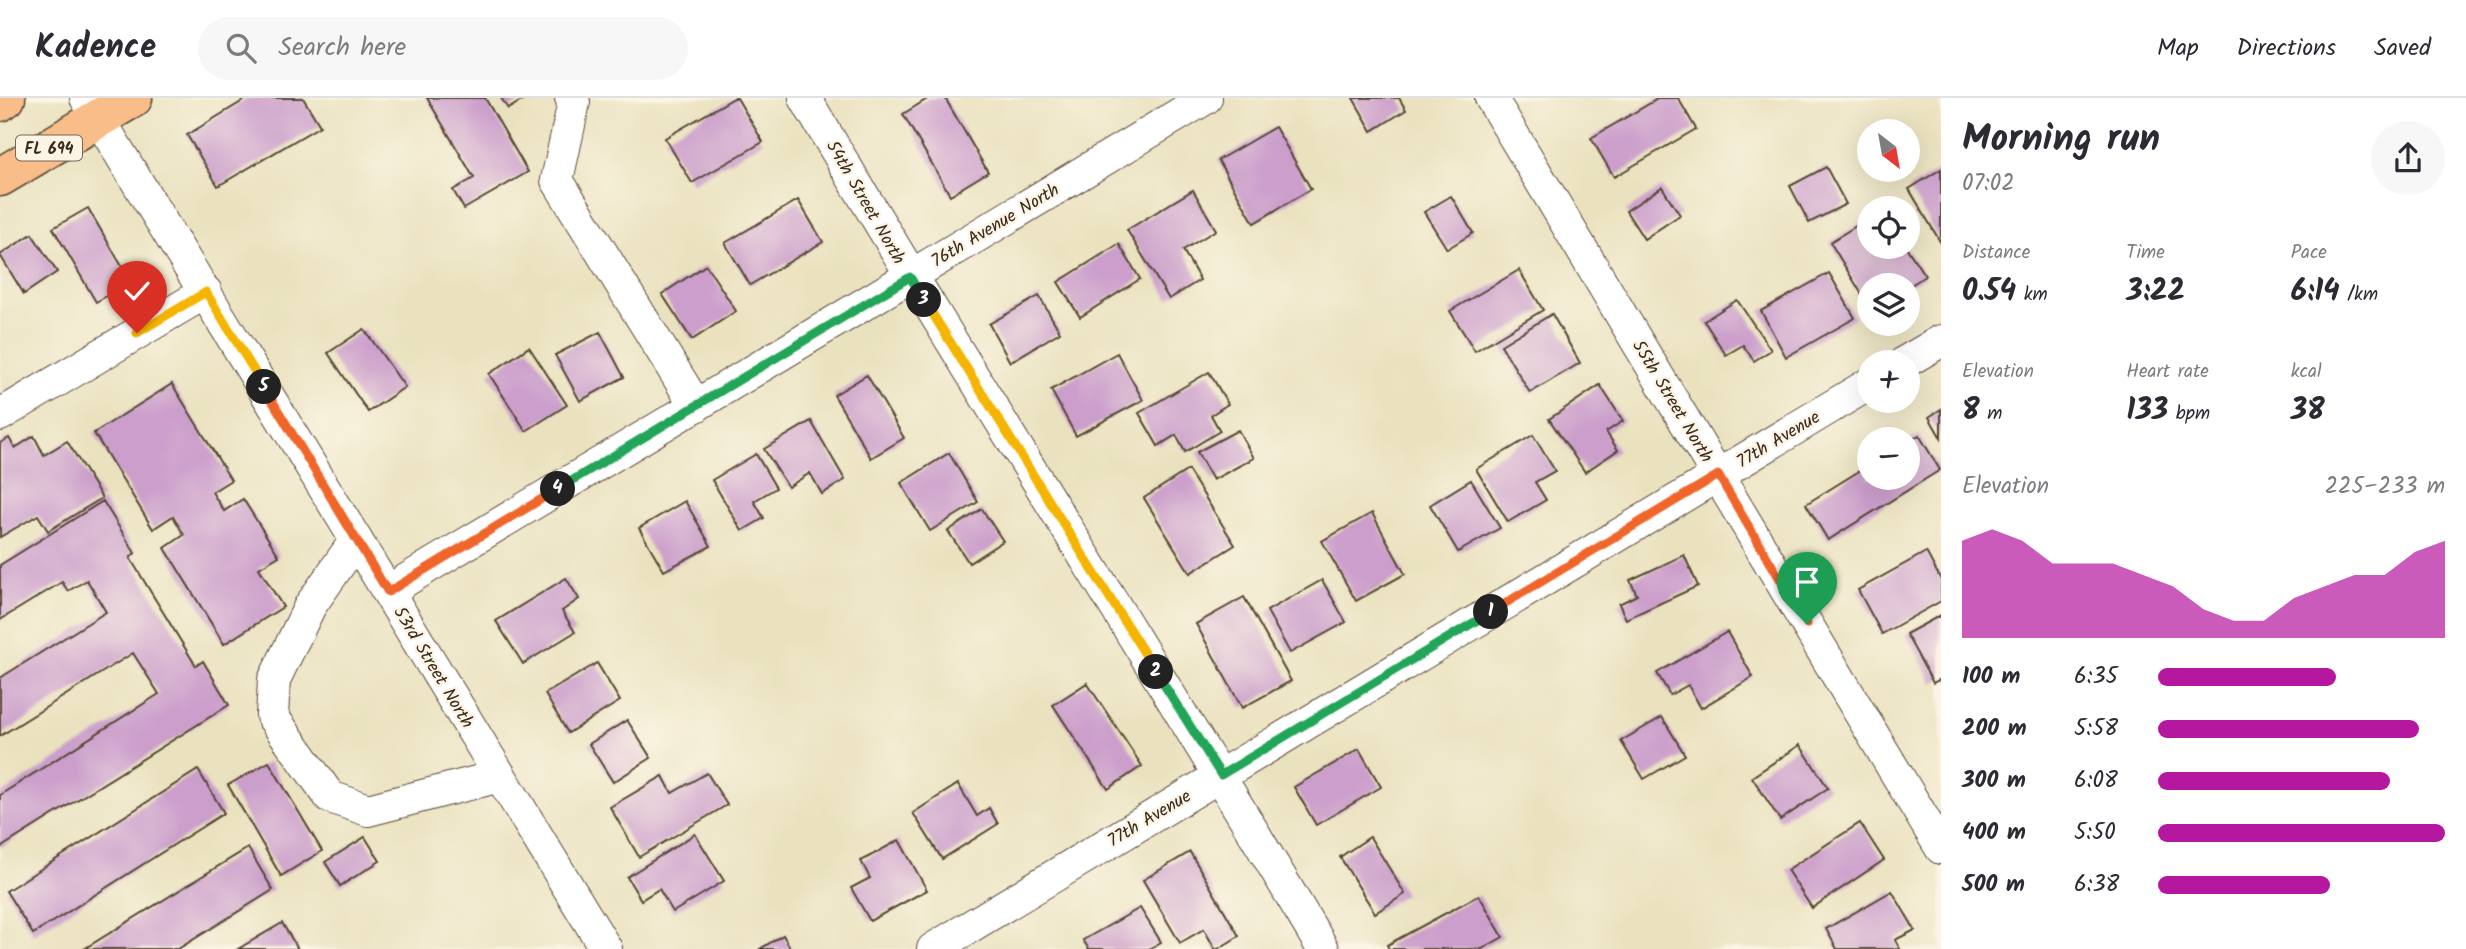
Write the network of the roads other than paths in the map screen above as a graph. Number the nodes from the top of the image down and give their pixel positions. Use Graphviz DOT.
graph roads {
  1 [pos="6,98"];
  2 [pos="133,98"];
  3 [pos="571,98"];
  4 [pos="804,98"];
  5 [pos="1206,98"];
  6 [pos="1491,98"];
  7 [pos="0,102"];
  8 [pos="92,108"];
  9 [pos="0,177"];
  10 [pos="910,277"];
  11 [pos="206,292"];
  12 [pos="1941,341"];
  13 [pos="1920,353"];
  14 [pos="1857,391"];
  15 [pos="696,406"];
  16 [pos="0,415"];
  17 [pos="1718,475"];
  18 [pos="356,540"];
  19 [pos="388,592"];
  20 [pos="1221,775"];
  21 [pos="500,776"];
  22 [pos="1941,848"];
  23 [pos="606,949"];
  24 [pos="933,949"];
  25 [pos="1323,949"];
  1 -- 7 [label="main road"];
  2 -- 8 [label="main road, FL 694"];
  3 -- 15 [label="street"];
  4 -- 10 [label="street, 54th Street North"];
  5 -- 10 [label="street, 76th Avenue North"];
  6 -- 17 [label="street, 55th Street North"];
  8 -- 9 [label="main road, FL 694"];
  8 -- 11 [label="street, 53rd Street North"];
  10 -- 15 [label="street, 76th Avenue North"];
  10 -- 20 [label="street, 54th Street North"];
  11 -- 16 [label="street"];
  11 -- 18 [label="street, 53rd Street North"];
  12 -- 13 [label="street"];
  14 -- 17 [label="street, 77th Avenue"];
  15 -- 19 [label="street, 76th Avenue North"];
  17 -- 20 [label="street, 77th Avenue"];
  17 -- 22 [label="street, 55th Street North"];
  18 -- 19 [label="street, 53rd Street North"];
  18 -- 21 [label="street"];
  19 -- 21 [label="street, 53rd Street North"];
  20 -- 24 [label="street, 77th Avenue"];
  20 -- 25 [label="street, 54th Street North"];
  21 -- 23 [label="street, 53rd Street North"];
}
